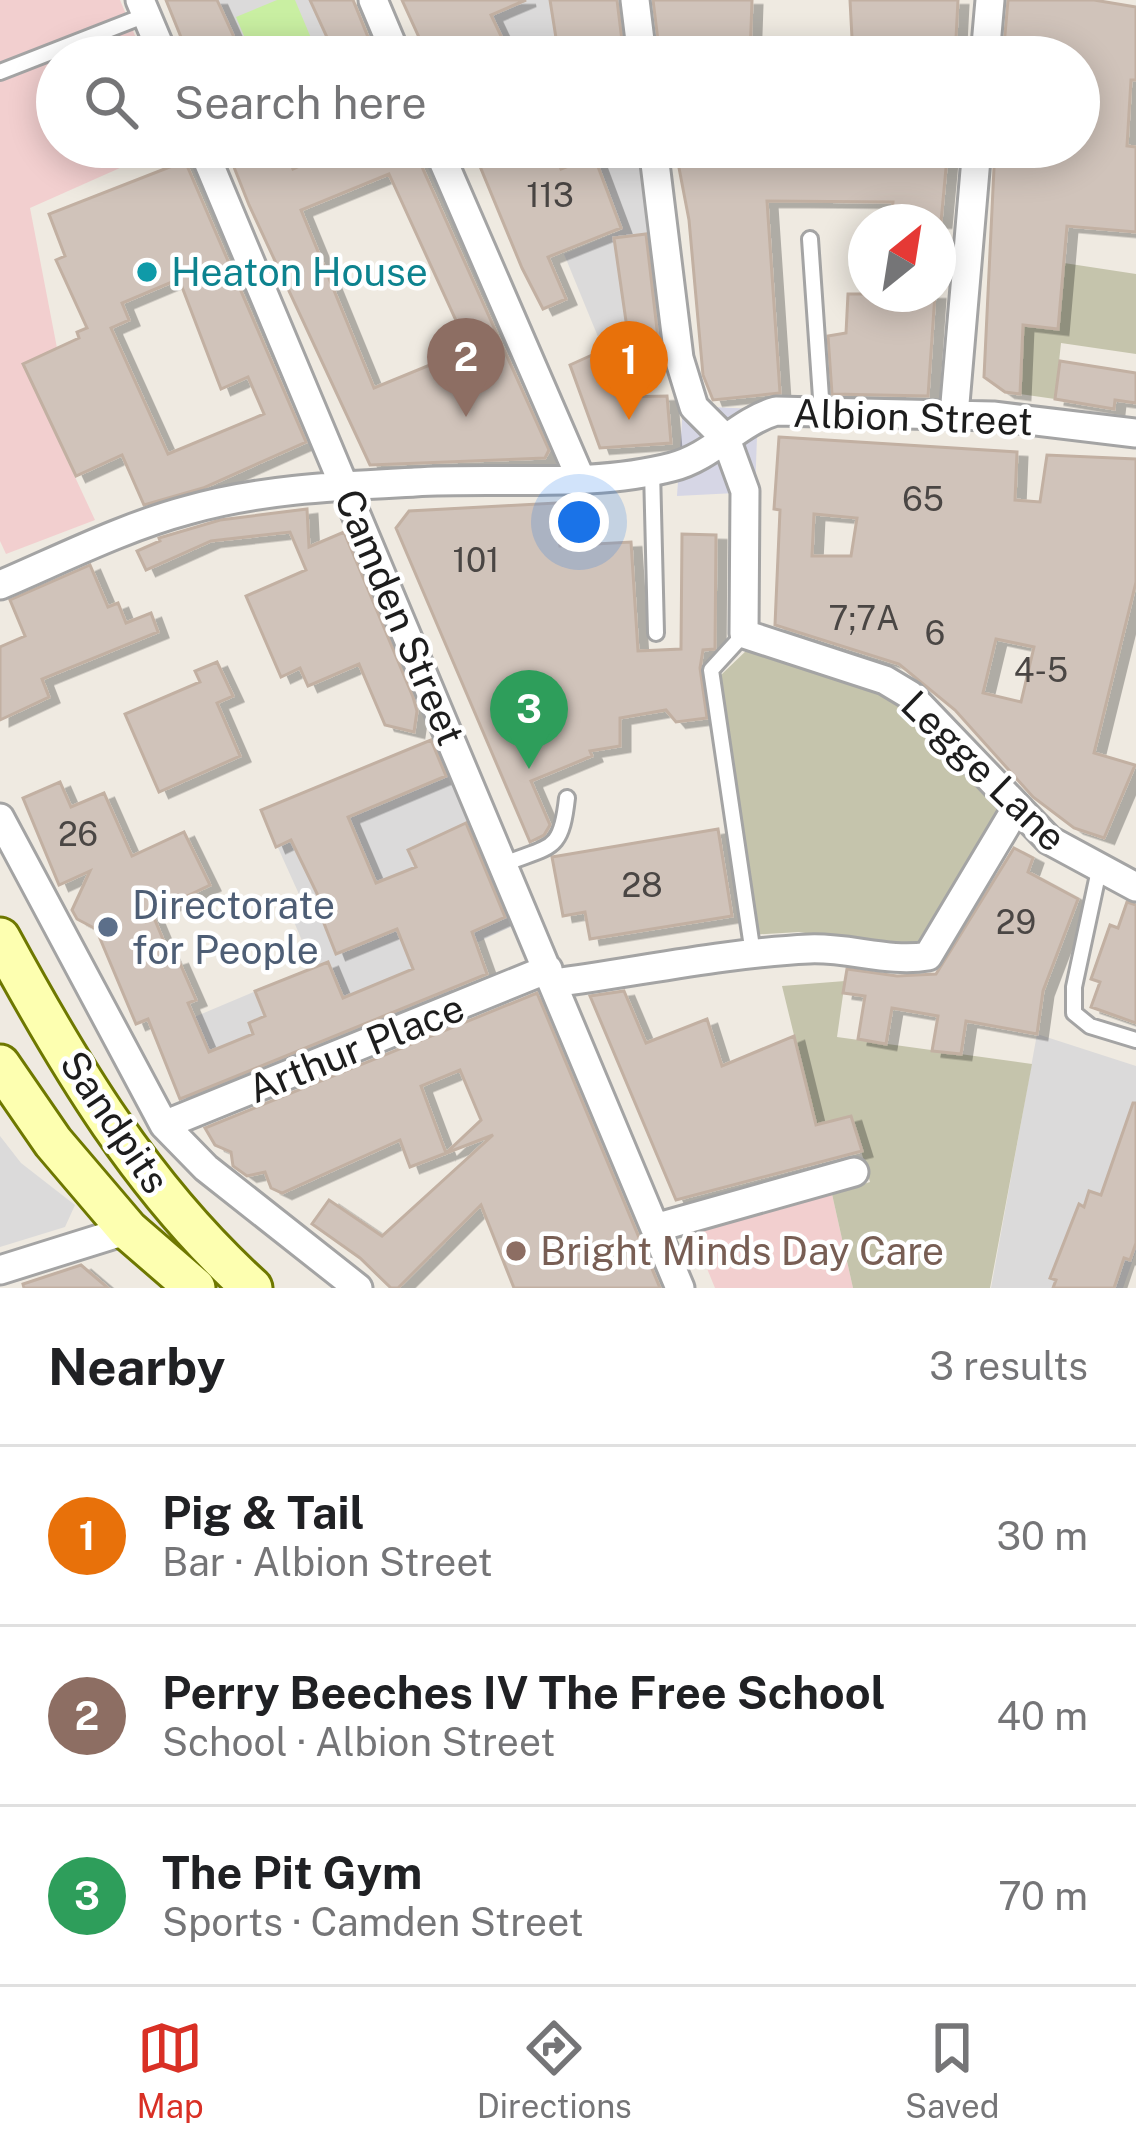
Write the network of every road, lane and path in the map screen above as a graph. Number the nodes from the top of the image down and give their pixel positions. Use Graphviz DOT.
graph roads {
  1 [pos="373,0"];
  2 [pos="635,0"];
  3 [pos="990,0"];
  4 [pos="143,7"];
  5 [pos="79,36"];
  6 [pos="155,36"];
  7 [pos="389,36"];
  8 [pos="639,36"];
  9 [pos="987,36"];
  10 [pos="36,56"];
  11 [pos="0,72"];
  12 [pos="211,168"];
  13 [pos="445,168"];
  14 [pos="656,168"];
  15 [pos="975,168"];
  16 [pos="810,238"];
  17 [pos="822,412"];
  18 [pos="954,415"];
  19 [pos="1136,434"];
  20 [pos="726,439"];
  21 [pos="652,470"];
  22 [pos="580,477"];
  23 [pos="346,488"];
  24 [pos="0,585"];
  25 [pos="656,633"];
  26 [pos="744,634"];
  27 [pos="566,798"];
  28 [pos="1017,807"];
  29 [pos="0,818"];
  30 [pos="504,865"];
  31 [pos="1099,870"];
  32 [pos="1136,887"];
  33 [pos="0,938"];
  34 [pos="754,956"];
  35 [pos="551,976"];
  36 [pos="1136,1040"];
  37 [pos="0,1064"];
  38 [pos="164,1125"];
  39 [pos="854,1172"];
  40 [pos="655,1228"];
  41 [pos="128,1229"];
  42 [pos="0,1270"];
  43 [pos="195,1288"];
  44 [pos="252,1288"];
  45 [pos="358,1288"];
  46 [pos="680,1288"];
  1 -- 7 [label="street"];
  2 -- 8 [label="street"];
  3 -- 9 [label="street"];
  4 -- 5 [label="lane"];
  4 -- 6 [label="street"];
  10 -- 11 [label="lane"];
  12 -- 23 [label="street, Camden Street"];
  13 -- 22 [label="street"];
  14 -- 20 [label="street"];
  15 -- 18 [label="street"];
  16 -- 17 [label="lane"];
  17 -- 18 [label="street, Albion Street"];
  17 -- 20 [label="street, Albion Street"];
  18 -- 19 [label="street, Albion Street"];
  20 -- 21 [label="street, Albion Street"];
  20 -- 26 [label="street"];
  21 -- 22 [label="street, Albion Street"];
  21 -- 25 [label="lane"];
  22 -- 23 [label="street, Albion Street"];
  23 -- 24 [label="street, Albion Street"];
  23 -- 30 [label="street, Camden Street"];
  26 -- 28 [label="street, Legge Lane"];
  26 -- 34 [label="lane"];
  27 -- 30 [label="lane"];
  28 -- 31 [label="street, Legge Lane"];
  28 -- 34 [label="street, Arthur Place"];
  29 -- 38 [label="street"];
  30 -- 35 [label="street, Camden Street"];
  31 -- 32 [label="street, Legge Lane"];
  31 -- 36 [label="lane"];
  33 -- 44 [label="main road, Sandpits"];
  34 -- 35 [label="street, Arthur Place"];
  35 -- 38 [label="street, Arthur Place"];
  35 -- 40 [label="street, Camden Street"];
  37 -- 41 [label="main road, Sandpits"];
  38 -- 45 [label="street"];
  39 -- 40 [label="street"];
  40 -- 46 [label="street, Camden Street"];
  41 -- 42 [label="street"];
  41 -- 43 [label="main road, Sandpits"];
}
